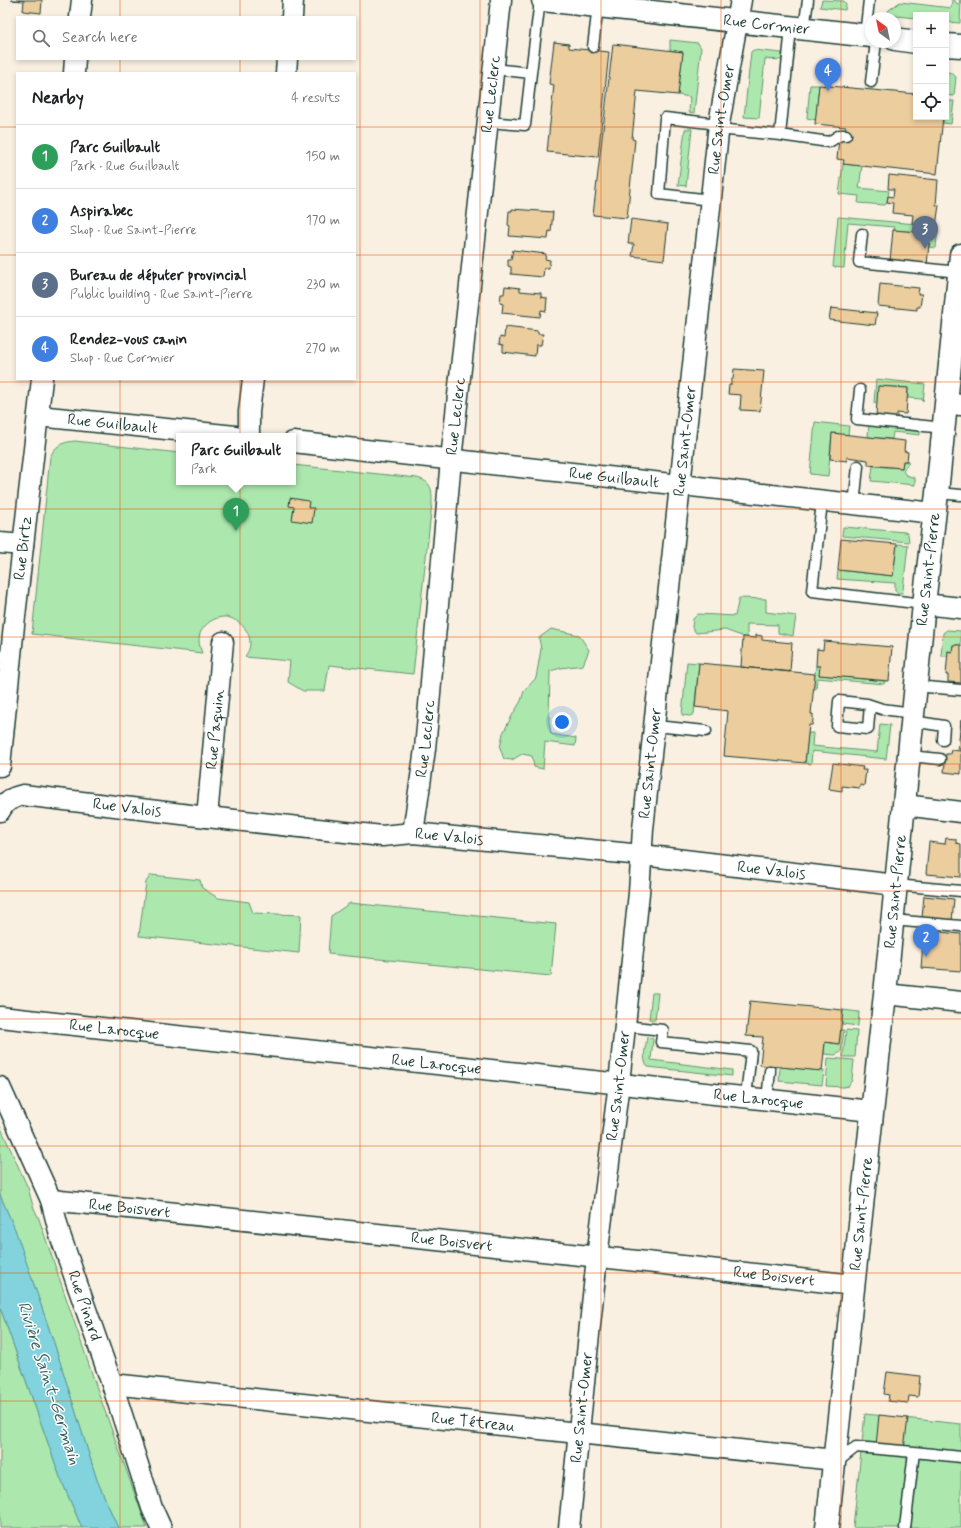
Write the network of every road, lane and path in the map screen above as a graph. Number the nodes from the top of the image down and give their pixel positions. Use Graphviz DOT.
graph roads {
  1 [pos="82,0"];
  2 [pos="293,0"];
  3 [pos="501,0"];
  4 [pos="540,0"];
  5 [pos="543,0"];
  6 [pos="741,0"];
  7 [pos="808,0"];
  8 [pos="868,0"];
  9 [pos="598,6"];
  10 [pos="869,12"];
  11 [pos="80,16"];
  12 [pos="292,16"];
  13 [pos="738,22"];
  14 [pos="797,28"];
  15 [pos="865,37"];
  16 [pos="901,40"];
  17 [pos="913,42"];
  18 [pos="949,45"];
  19 [pos="961,46"];
  20 [pos="593,47"];
  21 [pos="870,48"];
  22 [pos="75,60"];
  23 [pos="287,60"];
  24 [pos="494,69"];
  25 [pos="74,72"];
  26 [pos="286,72"];
  27 [pos="531,73"];
  28 [pos="871,82"];
  29 [pos="488,122"];
  30 [pos="719,126"];
  31 [pos="780,135"];
  32 [pos="846,135"];
  33 [pos="711,200"];
  34 [pos="862,234"];
  35 [pos="960,264"];
  36 [pos="42,380"];
  37 [pos="253,380"];
  38 [pos="860,390"];
  39 [pos="954,404"];
  40 [pos="38,416"];
  41 [pos="944,428"];
  42 [pos="205,433"];
  43 [pos="249,433"];
  44 [pos="296,442"];
  45 [pos="451,460"];
  46 [pos="858,466"];
  47 [pos="681,486"];
  48 [pos="961,495"];
  49 [pos="822,502"];
  50 [pos="936,503"];
  51 [pos="854,505"];
  52 [pos="0,543"];
  53 [pos="23,546"];
  54 [pos="924,604"];
  55 [pos="961,608"];
  56 [pos="223,642"];
  57 [pos="915,686"];
  58 [pos="961,690"];
  59 [pos="870,705"];
  60 [pos="912,717"];
  61 [pos="655,726"];
  62 [pos="706,731"];
  63 [pos="943,740"];
  64 [pos="909,756"];
  65 [pos="940,759"];
  66 [pos="0,766"];
  67 [pos="904,805"];
  68 [pos="2,808"];
  69 [pos="961,812"];
  70 [pos="207,817"];
  71 [pos="413,833"];
  72 [pos="642,855"];
  73 [pos="896,885"];
  74 [pos="961,891"];
  75 [pos="892,920"];
  76 [pos="961,926"];
  77 [pos="885,994"];
  78 [pos="961,1002"];
  79 [pos="0,1017"];
  80 [pos="625,1026"];
  81 [pos="770,1071"];
  82 [pos="619,1083"];
  83 [pos="0,1087"];
  84 [pos="746,1097"];
  85 [pos="767,1100"];
  86 [pos="872,1111"];
  87 [pos="51,1200"];
  88 [pos="597,1256"];
  89 [pos="854,1285"];
  90 [pos="112,1384"];
  91 [pos="579,1432"];
  92 [pos="914,1452"];
  93 [pos="961,1457"];
  94 [pos="835,1460"];
  95 [pos="161,1528"];
  96 [pos="569,1528"];
  97 [pos="827,1528"];
  98 [pos="905,1528"];
  1 -- 11 [label="street"];
  2 -- 12 [label="street"];
  3 -- 24 [label="street, Rue Leclerc"];
  4 -- 27 [label="lane"];
  5 -- 9 [label="main road, Rue Cormier"];
  6 -- 13 [label="street, Rue Saint-Omer"];
  7 -- 14 [label="lane"];
  8 -- 10 [label="lane"];
  9 -- 13 [label="main road, Rue Cormier"];
  9 -- 20 [label="lane"];
  13 -- 14 [label="main road, Rue Cormier"];
  13 -- 30 [label="street, Rue Saint-Omer"];
  14 -- 15 [label="main road, Rue Cormier"];
  14 -- 31 [label="lane"];
  16 -- 17 [label="main road"];
  18 -- 19 [label="main road"];
  21 -- 28 [label="lane"];
  22 -- 25 [label="street"];
  23 -- 26 [label="street"];
  24 -- 27 [label="lane"];
  24 -- 29 [label="street, Rue Leclerc"];
  27 -- 29 [label="lane"];
  29 -- 45 [label="street, Rue Leclerc"];
  30 -- 31 [label="lane"];
  30 -- 33 [label="street, Rue Saint-Omer"];
  30 -- 33 [label="lane"];
  31 -- 32 [label="lane"];
  33 -- 47 [label="street, Rue Saint-Omer"];
  34 -- 35 [label="lane"];
  35 -- 39 [label="main road, Rue Saint-Pierre"];
  36 -- 40 [label="street, Rue Birtz"];
  37 -- 43 [label="street"];
  38 -- 41 [label="lane"];
  39 -- 41 [label="main road, Rue Saint-Pierre"];
  40 -- 42 [label="street, Rue Guilbault"];
  40 -- 53 [label="street, Rue Birtz"];
  41 -- 50 [label="main road, Rue Saint-Pierre"];
  44 -- 45 [label="street, Rue Guilbault"];
  45 -- 47 [label="street, Rue Guilbault"];
  45 -- 71 [label="street, Rue Leclerc"];
  46 -- 51 [label="lane"];
  47 -- 49 [label="street, Rue Guilbault"];
  47 -- 61 [label="street, Rue Saint-Omer"];
  48 -- 50 [label="lane"];
  49 -- 51 [label="street, Rue Guilbault"];
  49 -- 54 [label="lane"];
  50 -- 51 [label="street, Rue Guilbault"];
  50 -- 54 [label="main road, Rue Saint-Pierre"];
  52 -- 53 [label="street"];
  53 -- 66 [label="street, Rue Birtz"];
  54 -- 55 [label="street"];
  54 -- 57 [label="main road, Rue Saint-Pierre"];
  56 -- 70 [label="street, Rue Paquin"];
  57 -- 58 [label="lane"];
  57 -- 60 [label="main road, Rue Saint-Pierre"];
  59 -- 60 [label="lane"];
  60 -- 63 [label="lane"];
  60 -- 64 [label="main road, Rue Saint-Pierre"];
  61 -- 62 [label="lane"];
  61 -- 72 [label="street, Rue Saint-Omer"];
  64 -- 65 [label="lane"];
  64 -- 67 [label="main road, Rue Saint-Pierre"];
  67 -- 69 [label="street"];
  67 -- 73 [label="main road, Rue Saint-Pierre"];
  68 -- 70 [label="street, Rue Valois"];
  70 -- 71 [label="street, Rue Valois"];
  71 -- 72 [label="street, Rue Valois"];
  72 -- 73 [label="street, Rue Valois"];
  72 -- 80 [label="street, Rue Saint-Omer"];
  73 -- 74 [label="lane"];
  73 -- 75 [label="main road, Rue Saint-Pierre"];
  75 -- 76 [label="lane"];
  75 -- 77 [label="main road, Rue Saint-Pierre"];
  77 -- 78 [label="street"];
  77 -- 86 [label="main road, Rue Saint-Pierre"];
  79 -- 82 [label="street, Rue Larocque"];
  80 -- 82 [label="street, Rue Saint-Omer"];
  80 -- 84 [label="lane"];
  81 -- 85 [label="lane"];
  82 -- 84 [label="street, Rue Larocque"];
  82 -- 88 [label="street, Rue Saint-Omer"];
  83 -- 87 [label="street, Rue Pinard"];
  84 -- 85 [label="street, Rue Larocque"];
  85 -- 86 [label="street, Rue Larocque"];
  86 -- 89 [label="main road, Rue Saint-Pierre"];
  87 -- 88 [label="street, Rue Boisvert"];
  87 -- 90 [label="street, Rue Pinard"];
  88 -- 89 [label="street, Rue Boisvert"];
  88 -- 91 [label="street, Rue Saint-Omer"];
  89 -- 94 [label="main road, Rue Saint-Pierre"];
  90 -- 91 [label="street, Rue Tétreau"];
  90 -- 95 [label="street, Rue Pinard"];
  91 -- 94 [label="street, Rue Tétreau"];
  91 -- 96 [label="street, Rue Saint-Omer"];
  92 -- 93 [label="lane"];
  92 -- 94 [label="lane"];
  92 -- 98 [label="lane"];
  94 -- 97 [label="main road, Rue Saint-Pierre"];
}
